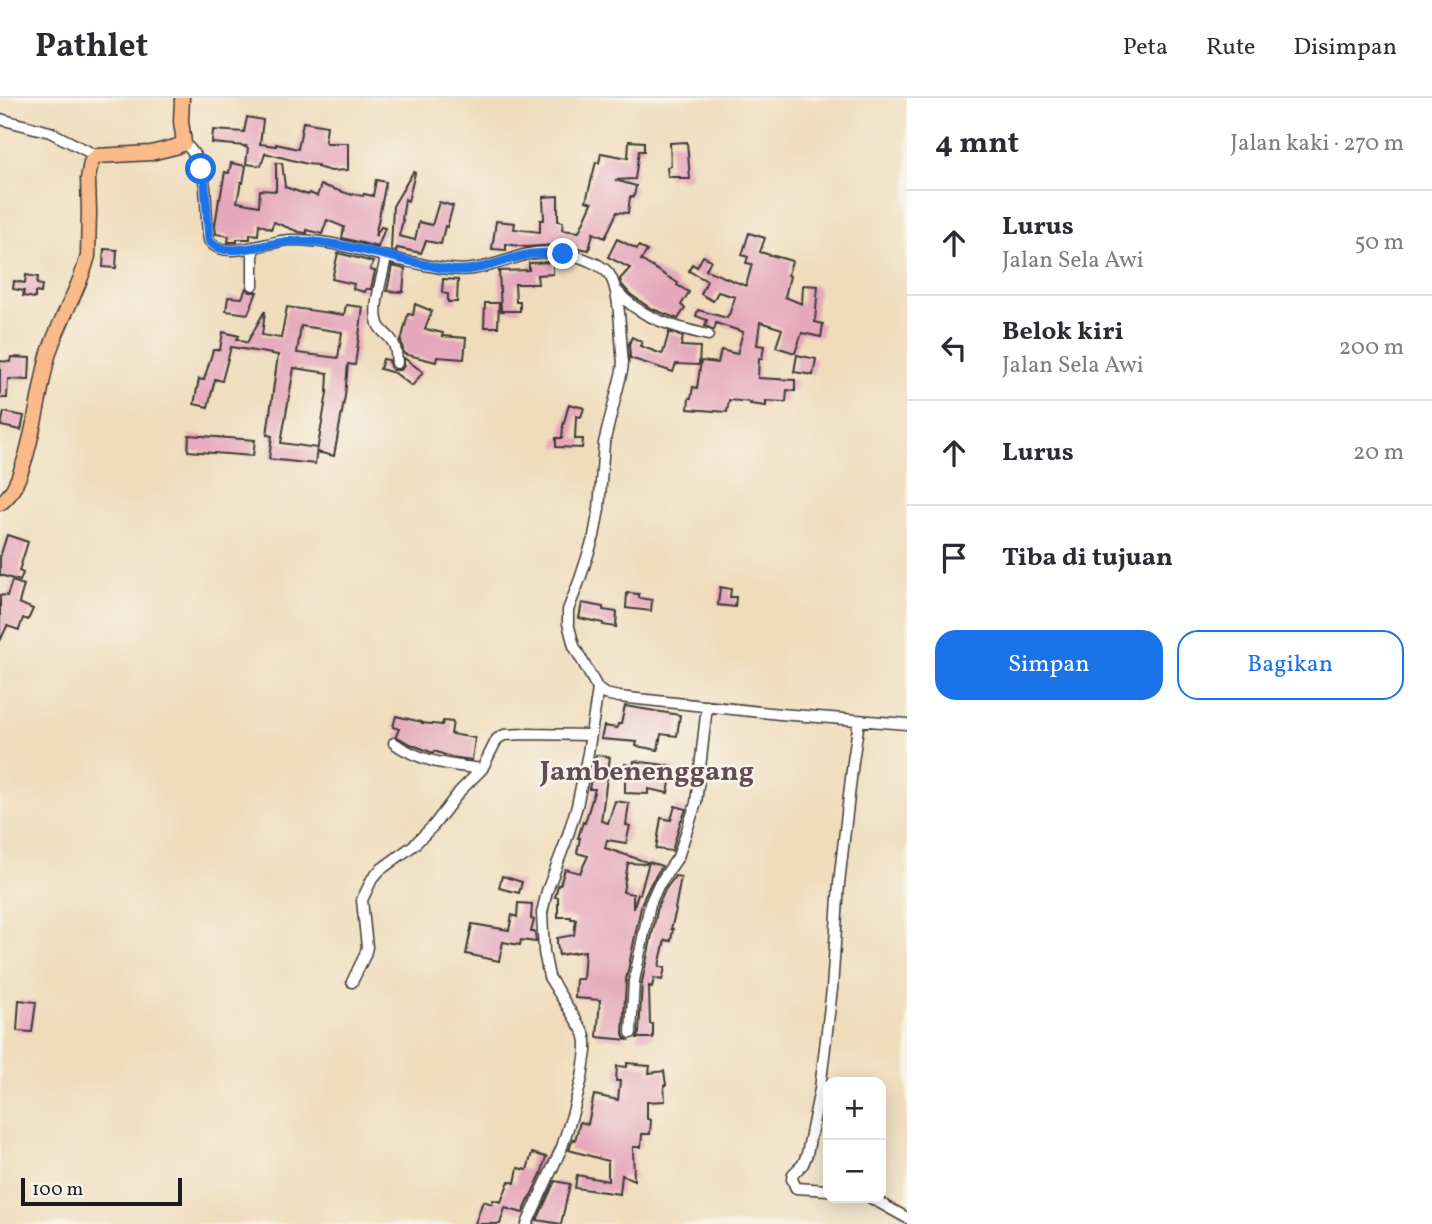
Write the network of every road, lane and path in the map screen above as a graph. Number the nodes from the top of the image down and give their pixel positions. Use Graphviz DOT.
graph roads {
  1 [pos="182,98"];
  2 [pos="0,119"];
  3 [pos="184,143"];
  4 [pos="97,156"];
  5 [pos="253,247"];
  6 [pos="386,257"];
  7 [pos="253,285"];
  8 [pos="616,290"];
  9 [pos="708,335"];
  10 [pos="397,363"];
  11 [pos="0,503"];
  12 [pos="598,689"];
  13 [pos="707,706"];
  14 [pos="859,721"];
  15 [pos="907,724"];
  16 [pos="591,735"];
  17 [pos="394,743"];
  18 [pos="482,769"];
  19 [pos="352,982"];
  20 [pos="631,1032"];
  21 [pos="823,1190"];
  22 [pos="880,1203"];
  23 [pos="907,1219"];
  24 [pos="527,1224"];
  1 -- 3 [label="main road"];
  2 -- 4 [label="street"];
  3 -- 4 [label="main road"];
  3 -- 5 [label="street"];
  4 -- 11 [label="main road"];
  5 -- 6 [label="street"];
  5 -- 7 [label="street"];
  6 -- 8 [label="street"];
  6 -- 10 [label="street"];
  8 -- 9 [label="street"];
  8 -- 12 [label="street"];
  12 -- 13 [label="street"];
  12 -- 16 [label="street"];
  13 -- 14 [label="street"];
  13 -- 20 [label="street"];
  14 -- 15 [label="street"];
  14 -- 21 [label="street"];
  16 -- 18 [label="street"];
  16 -- 24 [label="street"];
  17 -- 18 [label="street"];
  18 -- 19 [label="street"];
  22 -- 23 [label="street"];
}
